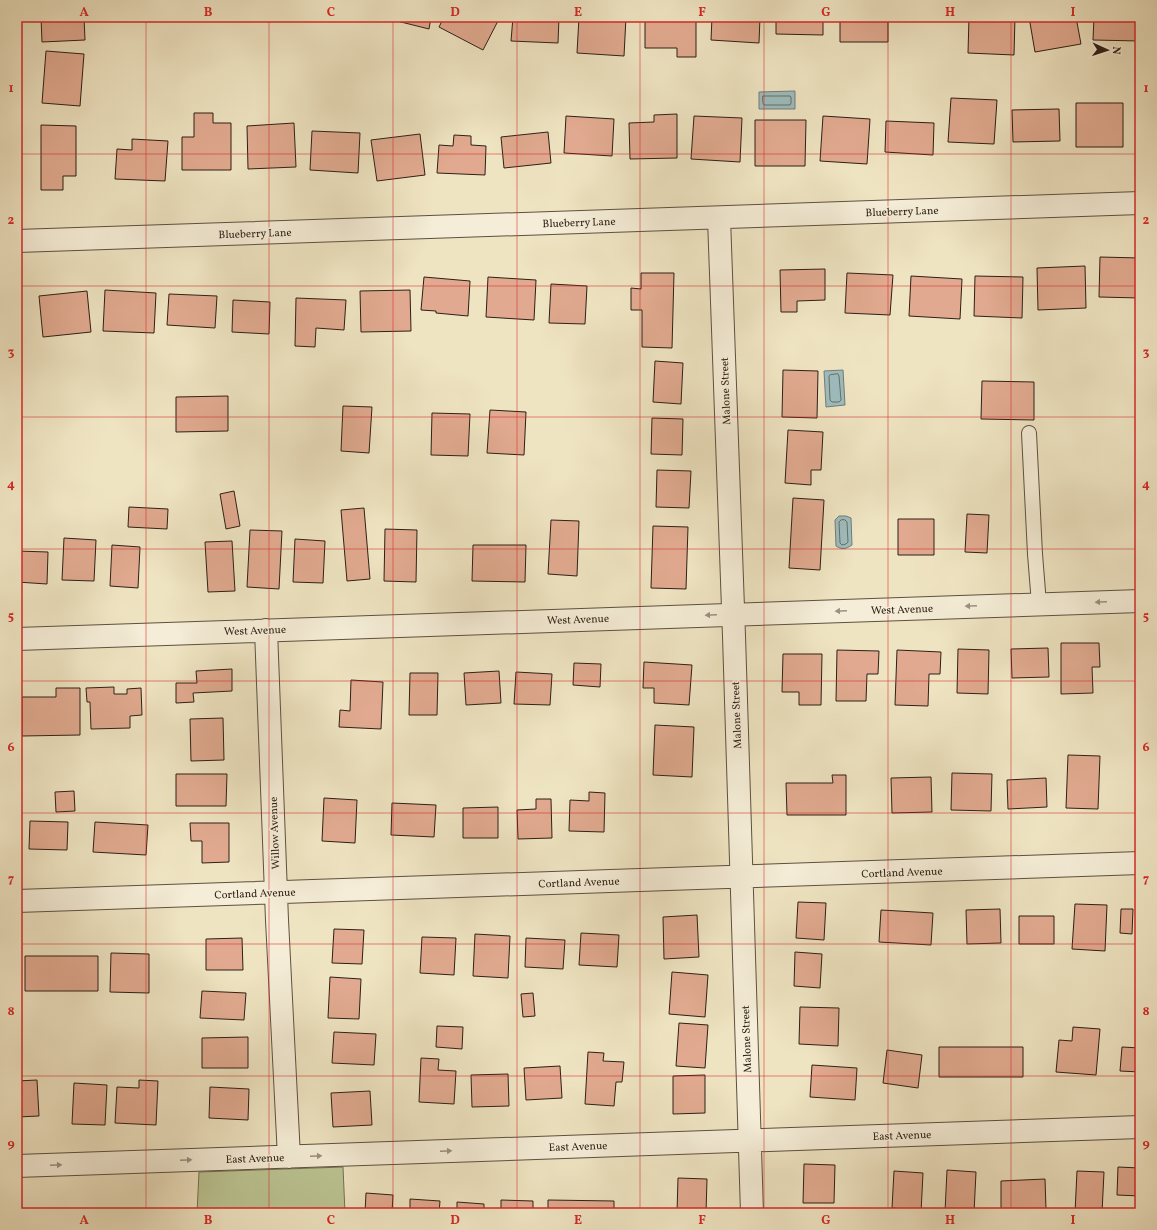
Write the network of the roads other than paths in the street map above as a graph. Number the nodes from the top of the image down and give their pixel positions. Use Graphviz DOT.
graph roads {
  1 [pos="1140,203"];
  2 [pos="718,218"];
  3 [pos="17,241"];
  4 [pos="1029,433"];
  5 [pos="1140,601"];
  6 [pos="1040,604"];
  7 [pos="733,614"];
  8 [pos="266,630"];
  9 [pos="17,639"];
  10 [pos="1140,863"];
  11 [pos="741,877"];
  12 [pos="276,892"];
  13 [pos="17,901"];
  14 [pos="1140,1127"];
  15 [pos="750,1139"];
  16 [pos="289,1157"];
  17 [pos="17,1166"];
  18 [pos="752,1213"];
  1 -- 2 [label="street, Blueberry Lane"];
  2 -- 3 [label="street, Blueberry Lane"];
  2 -- 7 [label="street, Malone Street"];
  4 -- 6 [label="lane"];
  5 -- 6 [label="street, West Avenue, one-way"];
  6 -- 7 [label="street, West Avenue, one-way"];
  7 -- 8 [label="street, West Avenue, one-way"];
  7 -- 11 [label="street, Malone Street"];
  8 -- 9 [label="street, West Avenue"];
  8 -- 12 [label="street, Willow Avenue"];
  10 -- 11 [label="street, Cortland Avenue"];
  11 -- 12 [label="street, Cortland Avenue"];
  11 -- 15 [label="street, Malone Street"];
  12 -- 13 [label="street, Cortland Avenue"];
  12 -- 16 [label="street, Willow Avenue"];
  14 -- 15 [label="street, East Avenue"];
  16 -- 15 [label="street, East Avenue, one-way"];
  15 -- 18 [label="street, Malone Street"];
  17 -- 16 [label="street, East Avenue, one-way"];
}
